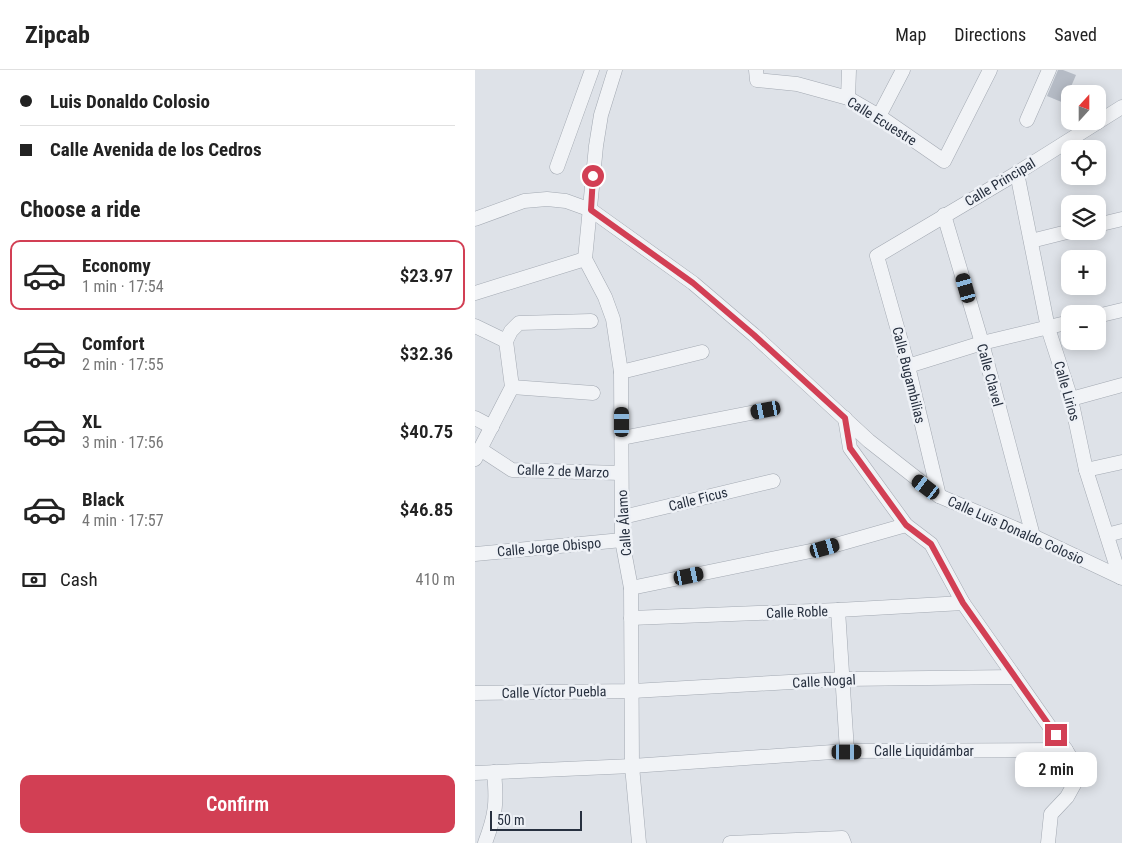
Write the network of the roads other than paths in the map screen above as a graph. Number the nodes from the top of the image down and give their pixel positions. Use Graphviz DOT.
graph roads {
  1 [pos="592,70"];
  2 [pos="615,70"];
  3 [pos="849,70"];
  4 [pos="903,70"];
  5 [pos="990,70"];
  6 [pos="1049,70"];
  7 [pos="757,75"];
  8 [pos="848,98"];
  9 [pos="1121,110"];
  10 [pos="879,116"];
  11 [pos="1027,120"];
  12 [pos="557,167"];
  13 [pos="1017,173"];
  14 [pos="591,210"];
  15 [pos="475,211"];
  16 [pos="491,213"];
  17 [pos="944,215"];
  18 [pos="475,219"];
  19 [pos="1122,219"];
  20 [pos="1106,223"];
  21 [pos="1061,234"];
  22 [pos="1031,241"];
  23 [pos="877,256"];
  24 [pos="585,259"];
  25 [pos="475,293"];
  26 [pos="1122,310"];
  27 [pos="1106,314"];
  28 [pos="591,321"];
  29 [pos="1061,324"];
  30 [pos="475,326"];
  31 [pos="1048,328"];
  32 [pos="506,341"];
  33 [pos="982,343"];
  34 [pos="702,352"];
  35 [pos="908,366"];
  36 [pos="621,372"];
  37 [pos="1122,385"];
  38 [pos="512,387"];
  39 [pos="593,394"];
  40 [pos="1071,400"];
  41 [pos="766,410"];
  42 [pos="475,418"];
  43 [pos="845,418"];
  44 [pos="492,427"];
  45 [pos="622,438"];
  46 [pos="478,454"];
  47 [pos="1122,462"];
  48 [pos="1086,470"];
  49 [pos="621,473"];
  50 [pos="773,481"];
  51 [pos="939,496"];
  52 [pos="623,517"];
  53 [pos="906,525"];
  54 [pos="1122,531"];
  55 [pos="1107,535"];
  56 [pos="1033,536"];
  57 [pos="623,540"];
  58 [pos="475,554"];
  59 [pos="1121,578"];
  60 [pos="631,588"];
  61 [pos="963,603"];
  62 [pos="838,610"];
  63 [pos="631,618"];
  64 [pos="1015,677"];
  65 [pos="843,679"];
  66 [pos="633,691"];
  67 [pos="475,693"];
  68 [pos="1066,750"];
  69 [pos="847,752"];
  70 [pos="633,766"];
  71 [pos="494,772"];
  72 [pos="475,773"];
  73 [pos="485,843"];
  74 [pos="639,843"];
  75 [pos="730,843"];
  76 [pos="843,843"];
  77 [pos="1047,843"];
  1 -- 12 [label="street"];
  2 -- 14 [label="street"];
  3 -- 8 [label="street"];
  4 -- 10 [label="street"];
  5 -- 10 [label="street, Calle Ecuestre"];
  6 -- 11 [label="street"];
  7 -- 8 [label="street, Calle Ecuestre"];
  8 -- 10 [label="street, Calle Ecuestre"];
  9 -- 13 [label="street, Calle Principal"];
  13 -- 17 [label="street, Calle Principal"];
  13 -- 22 [label="street, Calle Lirios"];
  14 -- 16 [label="street, Calle Luis Donaldo Colosio"];
  14 -- 24 [label="street"];
  14 -- 43 [label="street, Calle Luis Donaldo Colosio"];
  15 -- 16 [label="street"];
  16 -- 18 [label="street, Calle Luis Donaldo Colosio"];
  17 -- 23 [label="street, Calle Principal"];
  17 -- 33 [label="street, Calle Clavel"];
  19 -- 20 [label="street"];
  21 -- 22 [label="street"];
  22 -- 31 [label="street, Calle Lirios"];
  23 -- 35 [label="street, Calle Bugambilias"];
  24 -- 25 [label="street"];
  24 -- 36 [label="street, Calle Álamo"];
  26 -- 27 [label="street"];
  28 -- 32 [label="street"];
  29 -- 31 [label="street"];
  30 -- 32 [label="street"];
  31 -- 33 [label="street"];
  31 -- 40 [label="street, Calle Lirios"];
  32 -- 38 [label="street"];
  33 -- 35 [label="street"];
  33 -- 56 [label="street, Calle Clavel"];
  34 -- 36 [label="street"];
  35 -- 51 [label="street, Calle Bugambilias"];
  36 -- 45 [label="street, Calle Álamo"];
  37 -- 40 [label="street"];
  38 -- 39 [label="street"];
  38 -- 44 [label="street"];
  40 -- 48 [label="street, Calle Lirios"];
  41 -- 45 [label="street"];
  42 -- 44 [label="street"];
  43 -- 51 [label="street, Calle Luis Donaldo Colosio"];
  43 -- 53 [label="street"];
  44 -- 46 [label="street"];
  45 -- 49 [label="street, Calle Álamo"];
  46 -- 49 [label="street, Calle 2 de Marzo"];
  47 -- 48 [label="street"];
  48 -- 55 [label="street, Calle Lirios"];
  49 -- 52 [label="street, Calle Álamo"];
  50 -- 52 [label="street, Calle Ficus"];
  51 -- 56 [label="street, Calle Luis Donaldo Colosio"];
  52 -- 57 [label="street, Calle Álamo"];
  53 -- 60 [label="street"];
  53 -- 61 [label="street"];
  54 -- 55 [label="street"];
  55 -- 59 [label="street, Calle Lirios"];
  56 -- 59 [label="street, Calle Luis Donaldo Colosio"];
  57 -- 58 [label="street, Calle Jorge Obispo"];
  57 -- 60 [label="street, Calle Álamo"];
  60 -- 63 [label="street, Calle Álamo"];
  61 -- 62 [label="street, Calle Roble"];
  61 -- 64 [label="street"];
  62 -- 63 [label="street, Calle Roble"];
  62 -- 65 [label="street"];
  63 -- 66 [label="street, Calle Álamo"];
  64 -- 65 [label="street, Calle Nogal"];
  64 -- 68 [label="street"];
  65 -- 66 [label="street, Calle Nogal"];
  65 -- 69 [label="street"];
  66 -- 67 [label="street, Calle Víctor Puebla"];
  66 -- 70 [label="street, Calle Álamo"];
  68 -- 69 [label="street, Calle Liquidámbar"];
  68 -- 77 [label="street"];
  69 -- 70 [label="street, Calle Liquidámbar"];
  70 -- 71 [label="street, Calle Liquidámbar"];
  70 -- 74 [label="street, Calle Álamo"];
  71 -- 72 [label="street, Calle Liquidámbar"];
  71 -- 73 [label="street"];
  75 -- 76 [label="street"];
}
